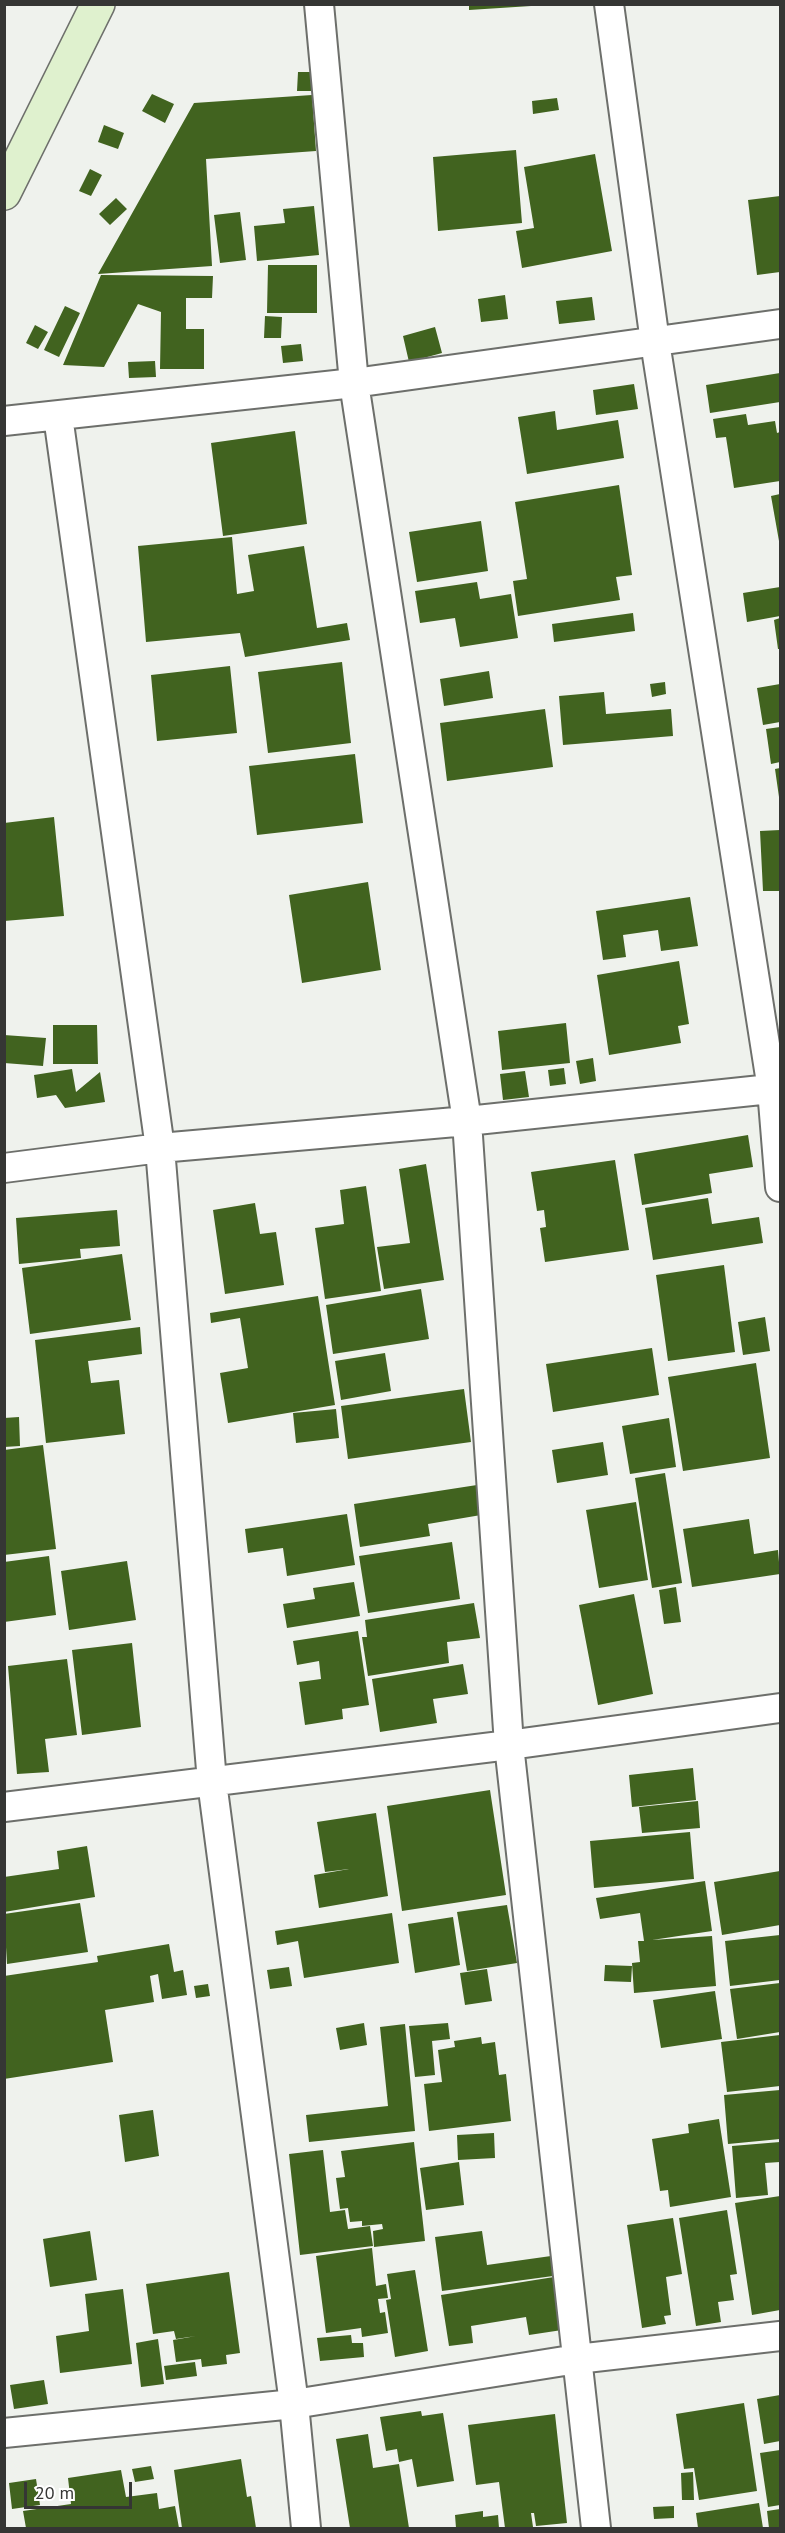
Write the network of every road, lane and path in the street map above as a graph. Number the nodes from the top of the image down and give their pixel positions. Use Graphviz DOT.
graph roads {
  1 [pos="98,4"];
  2 [pos="319,4"];
  3 [pos="609,4"];
  4 [pos="4,194"];
  5 [pos="780,324"];
  6 [pos="655,342"];
  7 [pos="354,383"];
  8 [pos="58,416"];
  9 [pos="4,421"];
  10 [pos="776,1089"];
  11 [pos="467,1121"];
  12 [pos="160,1148"];
  13 [pos="4,1168"];
  14 [pos="780,1187"];
  15 [pos="780,1708"];
  16 [pos="509,1745"];
  17 [pos="212,1782"];
  18 [pos="4,1807"];
  19 [pos="780,2336"];
  20 [pos="577,2359"];
  21 [pos="294,2404"];
  22 [pos="4,2433"];
  23 [pos="306,2529"];
  24 [pos="596,2529"];
  1 -- 4 [label="main road"];
  2 -- 7 [label="street"];
  3 -- 6 [label="street"];
  5 -- 6 [label="street"];
  6 -- 7 [label="street"];
  6 -- 10 [label="street"];
  7 -- 8 [label="street"];
  7 -- 11 [label="street"];
  8 -- 9 [label="street"];
  8 -- 12 [label="street"];
  10 -- 11 [label="street"];
  10 -- 14 [label="street"];
  11 -- 12 [label="street"];
  11 -- 16 [label="street"];
  12 -- 13 [label="street"];
  12 -- 17 [label="street"];
  15 -- 16 [label="street"];
  16 -- 17 [label="street"];
  16 -- 20 [label="street"];
  17 -- 18 [label="street"];
  17 -- 21 [label="street"];
  19 -- 20 [label="street"];
  20 -- 21 [label="street"];
  20 -- 24 [label="street"];
  21 -- 22 [label="street"];
  21 -- 23 [label="street"];
}
